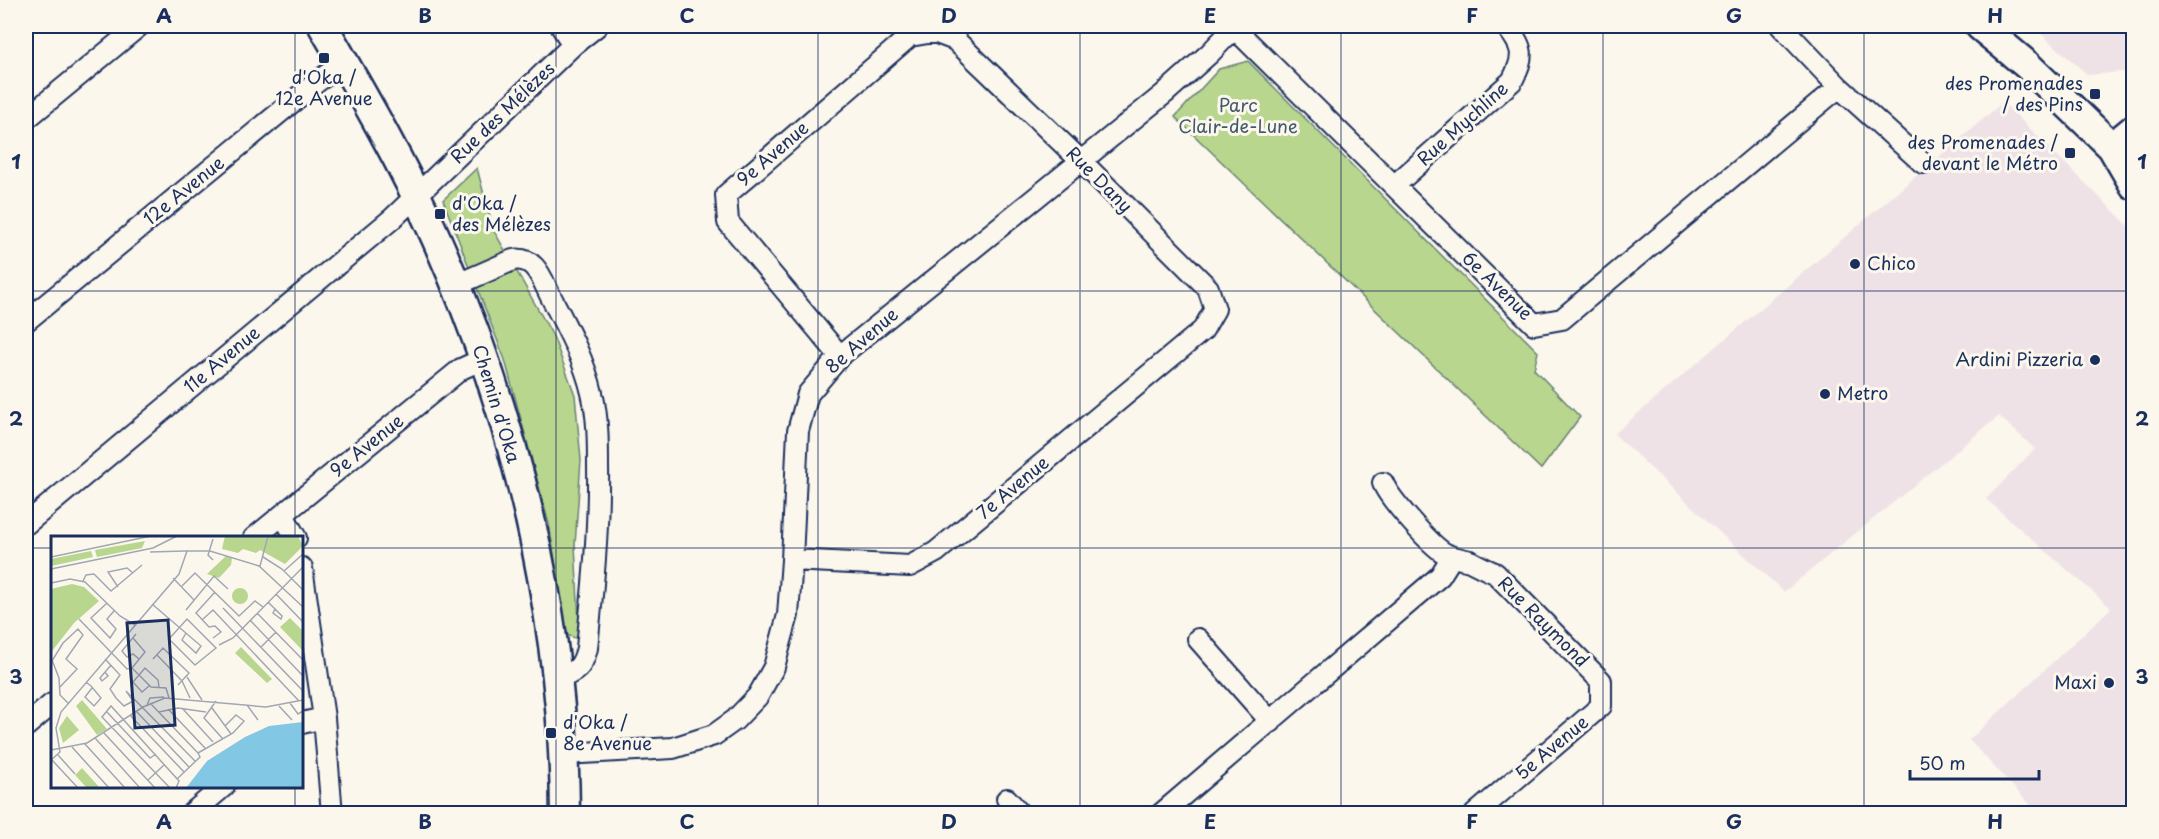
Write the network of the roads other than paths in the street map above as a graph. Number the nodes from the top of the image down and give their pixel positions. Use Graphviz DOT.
graph roads {
  1 [pos="139,26"];
  2 [pos="323,26"];
  3 [pos="561,26"];
  4 [pos="597,26"];
  5 [pos="1233,26"];
  6 [pos="1506,26"];
  7 [pos="1781,26"];
  8 [pos="1980,26"];
  9 [pos="955,40"];
  10 [pos="573,45"];
  11 [pos="344,63"];
  12 [pos="1839,87"];
  13 [pos="26,119"];
  14 [pos="2133,129"];
  15 [pos="2123,152"];
  16 [pos="1082,162"];
  17 [pos="1923,163"];
  18 [pos="1395,185"];
  19 [pos="2133,185"];
  20 [pos="417,196"];
  21 [pos="456,285"];
  22 [pos="26,321"];
  23 [pos="1203,330"];
  24 [pos="840,356"];
  25 [pos="483,359"];
  26 [pos="1383,483"];
  27 [pos="283,515"];
  28 [pos="26,524"];
  29 [pos="255,536"];
  30 [pos="295,536"];
  31 [pos="1452,557"];
  32 [pos="792,560"];
  33 [pos="303,575"];
  34 [pos="1198,639"];
  35 [pos="557,678"];
  36 [pos="51,705"];
  37 [pos="1601,706"];
  38 [pos="324,718"];
  39 [pos="1271,722"];
  40 [pos="303,723"];
  41 [pos="26,726"];
  42 [pos="564,754"];
  43 [pos="222,788"];
  44 [pos="191,813"];
  45 [pos="332,813"];
  46 [pos="565,813"];
  47 [pos="1161,813"];
  48 [pos="1475,813"];
  1 -- 13 [label="street"];
  2 -- 11 [label="main road, Chemin d'Oka"];
  3 -- 10 [label="street"];
  4 -- 10 [label="street, Rue des Mélèzes"];
  5 -- 16 [label="street, 8e Avenue"];
  5 -- 18 [label="street, 6e Avenue"];
  6 -- 18 [label="street, Rue Mychline"];
  7 -- 12 [label="street"];
  8 -- 15 [label="main road"];
  9 -- 16 [label="street, Rue Dany"];
  9 -- 24 [label="street, 9e Avenue"];
  10 -- 20 [label="street, Rue des Mélèzes"];
  11 -- 20 [label="main road, Chemin d'Oka"];
  11 -- 22 [label="street, 12e Avenue"];
  12 -- 17 [label="street"];
  12 -- 18 [label="street, 6e Avenue"];
  14 -- 15 [label="main road"];
  15 -- 19 [label="main road"];
  16 -- 23 [label="street, Rue Dany"];
  16 -- 24 [label="street, 8e Avenue"];
  20 -- 21 [label="main road, Chemin d'Oka"];
  20 -- 28 [label="street, 11e Avenue"];
  21 -- 25 [label="main road, Chemin d'Oka"];
  21 -- 35 [label="street"];
  23 -- 32 [label="street, 7e Avenue"];
  24 -- 32 [label="street, 8e Avenue"];
  25 -- 27 [label="street, 9e Avenue"];
  25 -- 35 [label="main road, Chemin d'Oka"];
  26 -- 31 [label="street, Rue Raymond"];
  27 -- 29 [label="street, 9e Avenue"];
  27 -- 30 [label="street"];
  31 -- 37 [label="street, Rue Raymond"];
  31 -- 39 [label="street"];
  32 -- 42 [label="street, 8e Avenue"];
  33 -- 38 [label="street"];
  34 -- 39 [label="street"];
  35 -- 42 [label="main road, Chemin d'Oka"];
  36 -- 41 [label="street"];
  37 -- 48 [label="street, 5e Avenue"];
  38 -- 40 [label="street"];
  38 -- 45 [label="street"];
  39 -- 47 [label="street"];
  42 -- 46 [label="main road, Chemin d'Oka"];
  43 -- 44 [label="street"];
}
